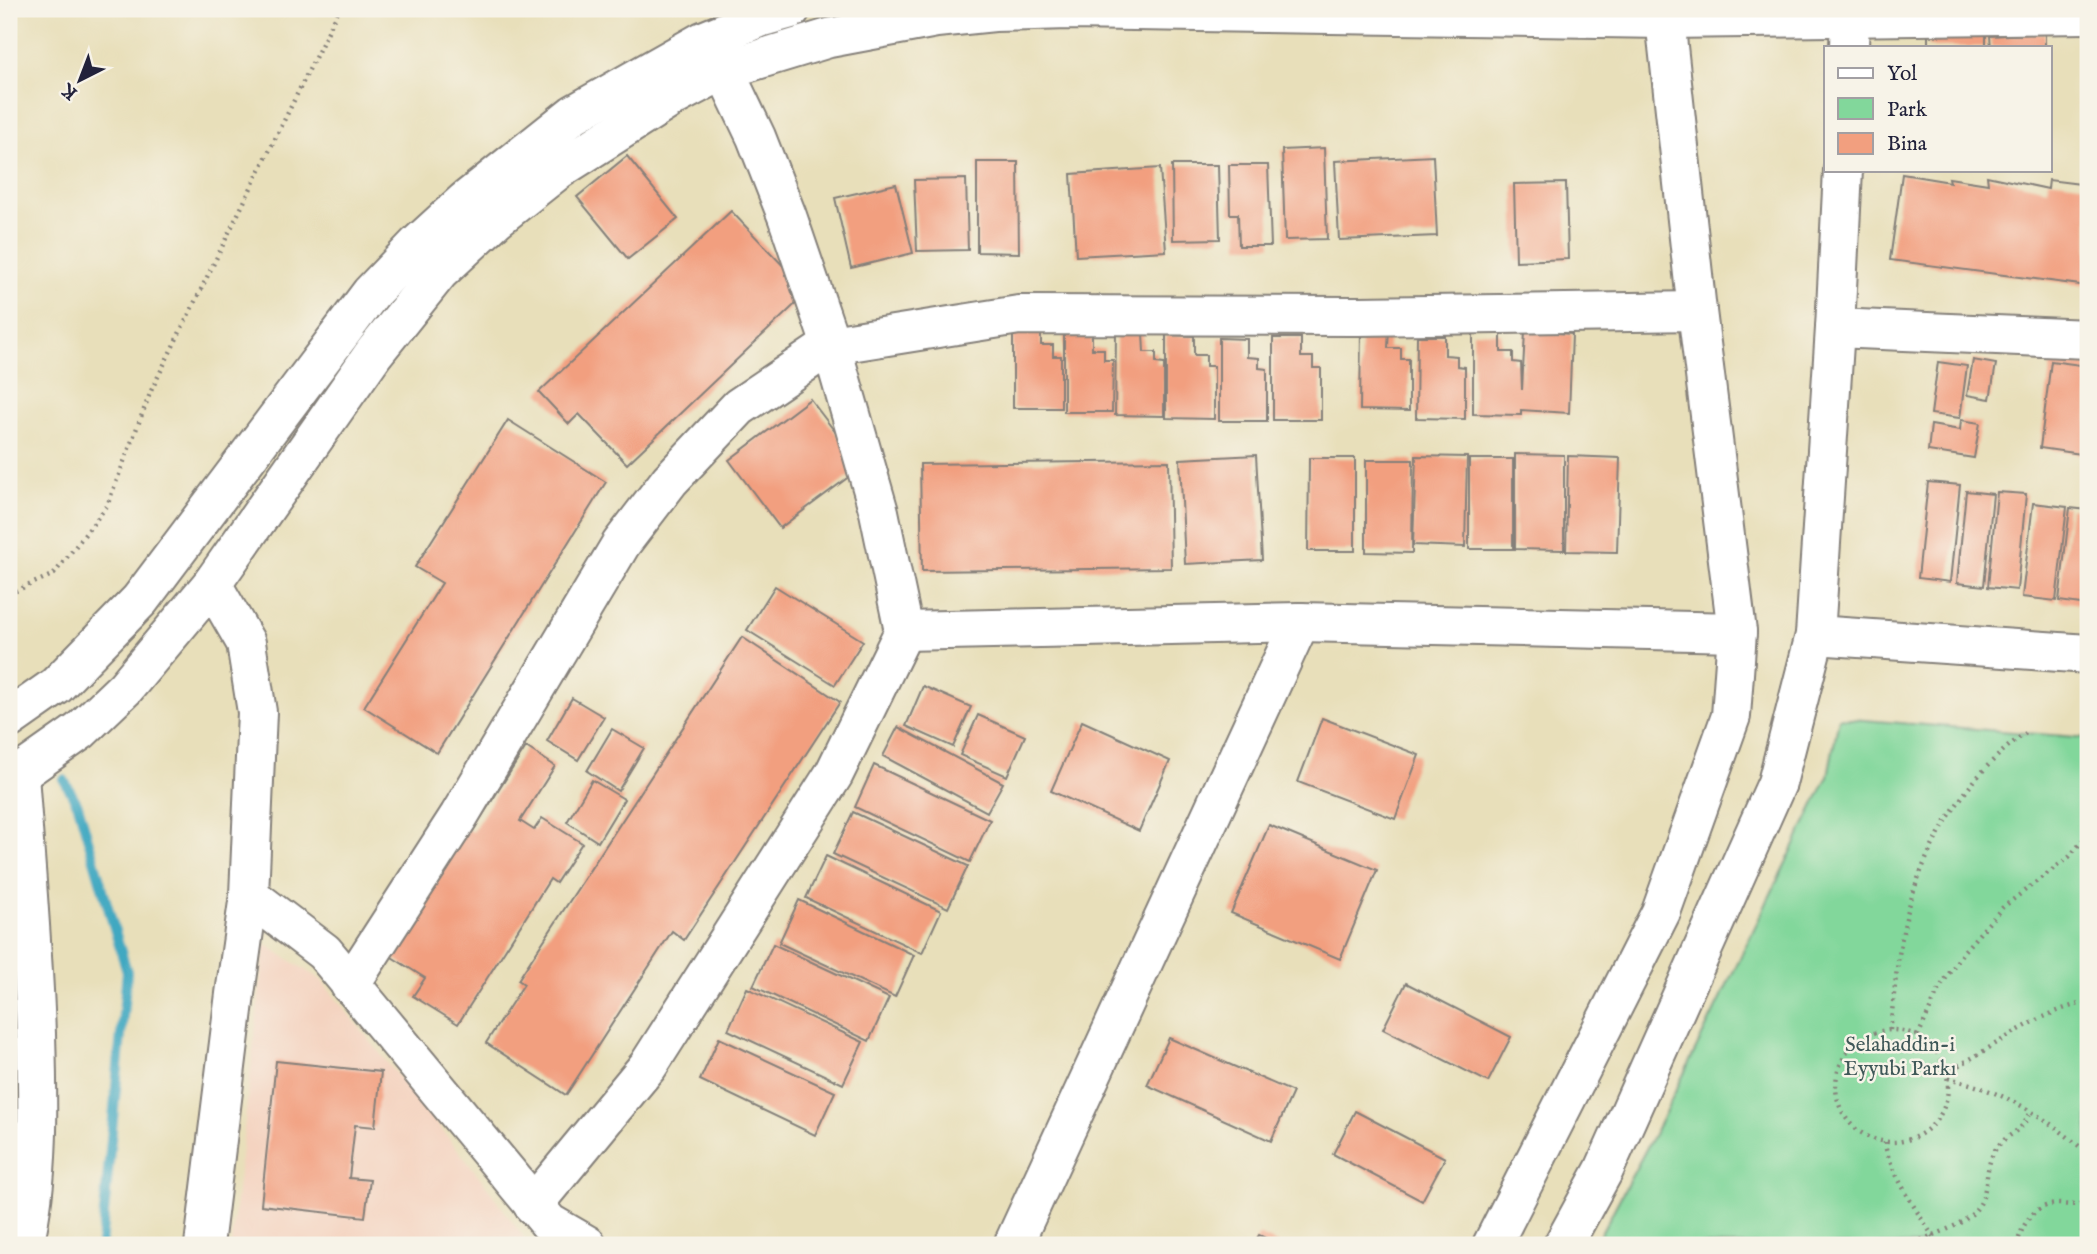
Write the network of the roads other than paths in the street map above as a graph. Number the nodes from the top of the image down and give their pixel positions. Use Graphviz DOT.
graph roads {
  1 [pos="790,9"];
  2 [pos="2088,14"];
  3 [pos="1665,19"];
  4 [pos="1849,32"];
  5 [pos="724,70"];
  6 [pos="1843,172"];
  7 [pos="1698,311"];
  8 [pos="1835,328"];
  9 [pos="2088,339"];
  10 [pos="831,345"];
  11 [pos="212,584"];
  12 [pos="1300,622"];
  13 [pos="904,631"];
  14 [pos="1737,632"];
  15 [pos="1815,635"];
  16 [pos="2088,654"];
  17 [pos="9,719"];
  18 [pos="14,775"];
  19 [pos="250,895"];
  20 [pos="350,985"];
  21 [pos="533,1205"];
  22 [pos="24,1245"];
  23 [pos="204,1245"];
  24 [pos="587,1245"];
  25 [pos="1013,1245"];
  26 [pos="1492,1245"];
  27 [pos="1563,1245"];
  1 -- 17 [label="street"];
  2 -- 4 [label="street"];
  3 -- 4 [label="street"];
  3 -- 5 [label="street"];
  3 -- 7 [label="street"];
  5 -- 10 [label="street"];
  5 -- 11 [label="street"];
  6 -- 8 [label="street"];
  7 -- 10 [label="street"];
  7 -- 14 [label="street"];
  8 -- 9 [label="street"];
  8 -- 15 [label="street"];
  10 -- 13 [label="street"];
  10 -- 20 [label="street"];
  11 -- 18 [label="street"];
  11 -- 19 [label="street"];
  12 -- 13 [label="street"];
  12 -- 14 [label="street"];
  12 -- 25 [label="street"];
  13 -- 21 [label="street"];
  14 -- 26 [label="street"];
  15 -- 16 [label="street"];
  15 -- 27 [label="street"];
  18 -- 22 [label="street"];
  19 -- 20 [label="street"];
  19 -- 23 [label="street"];
  20 -- 21 [label="street"];
  21 -- 24 [label="street"];
}
